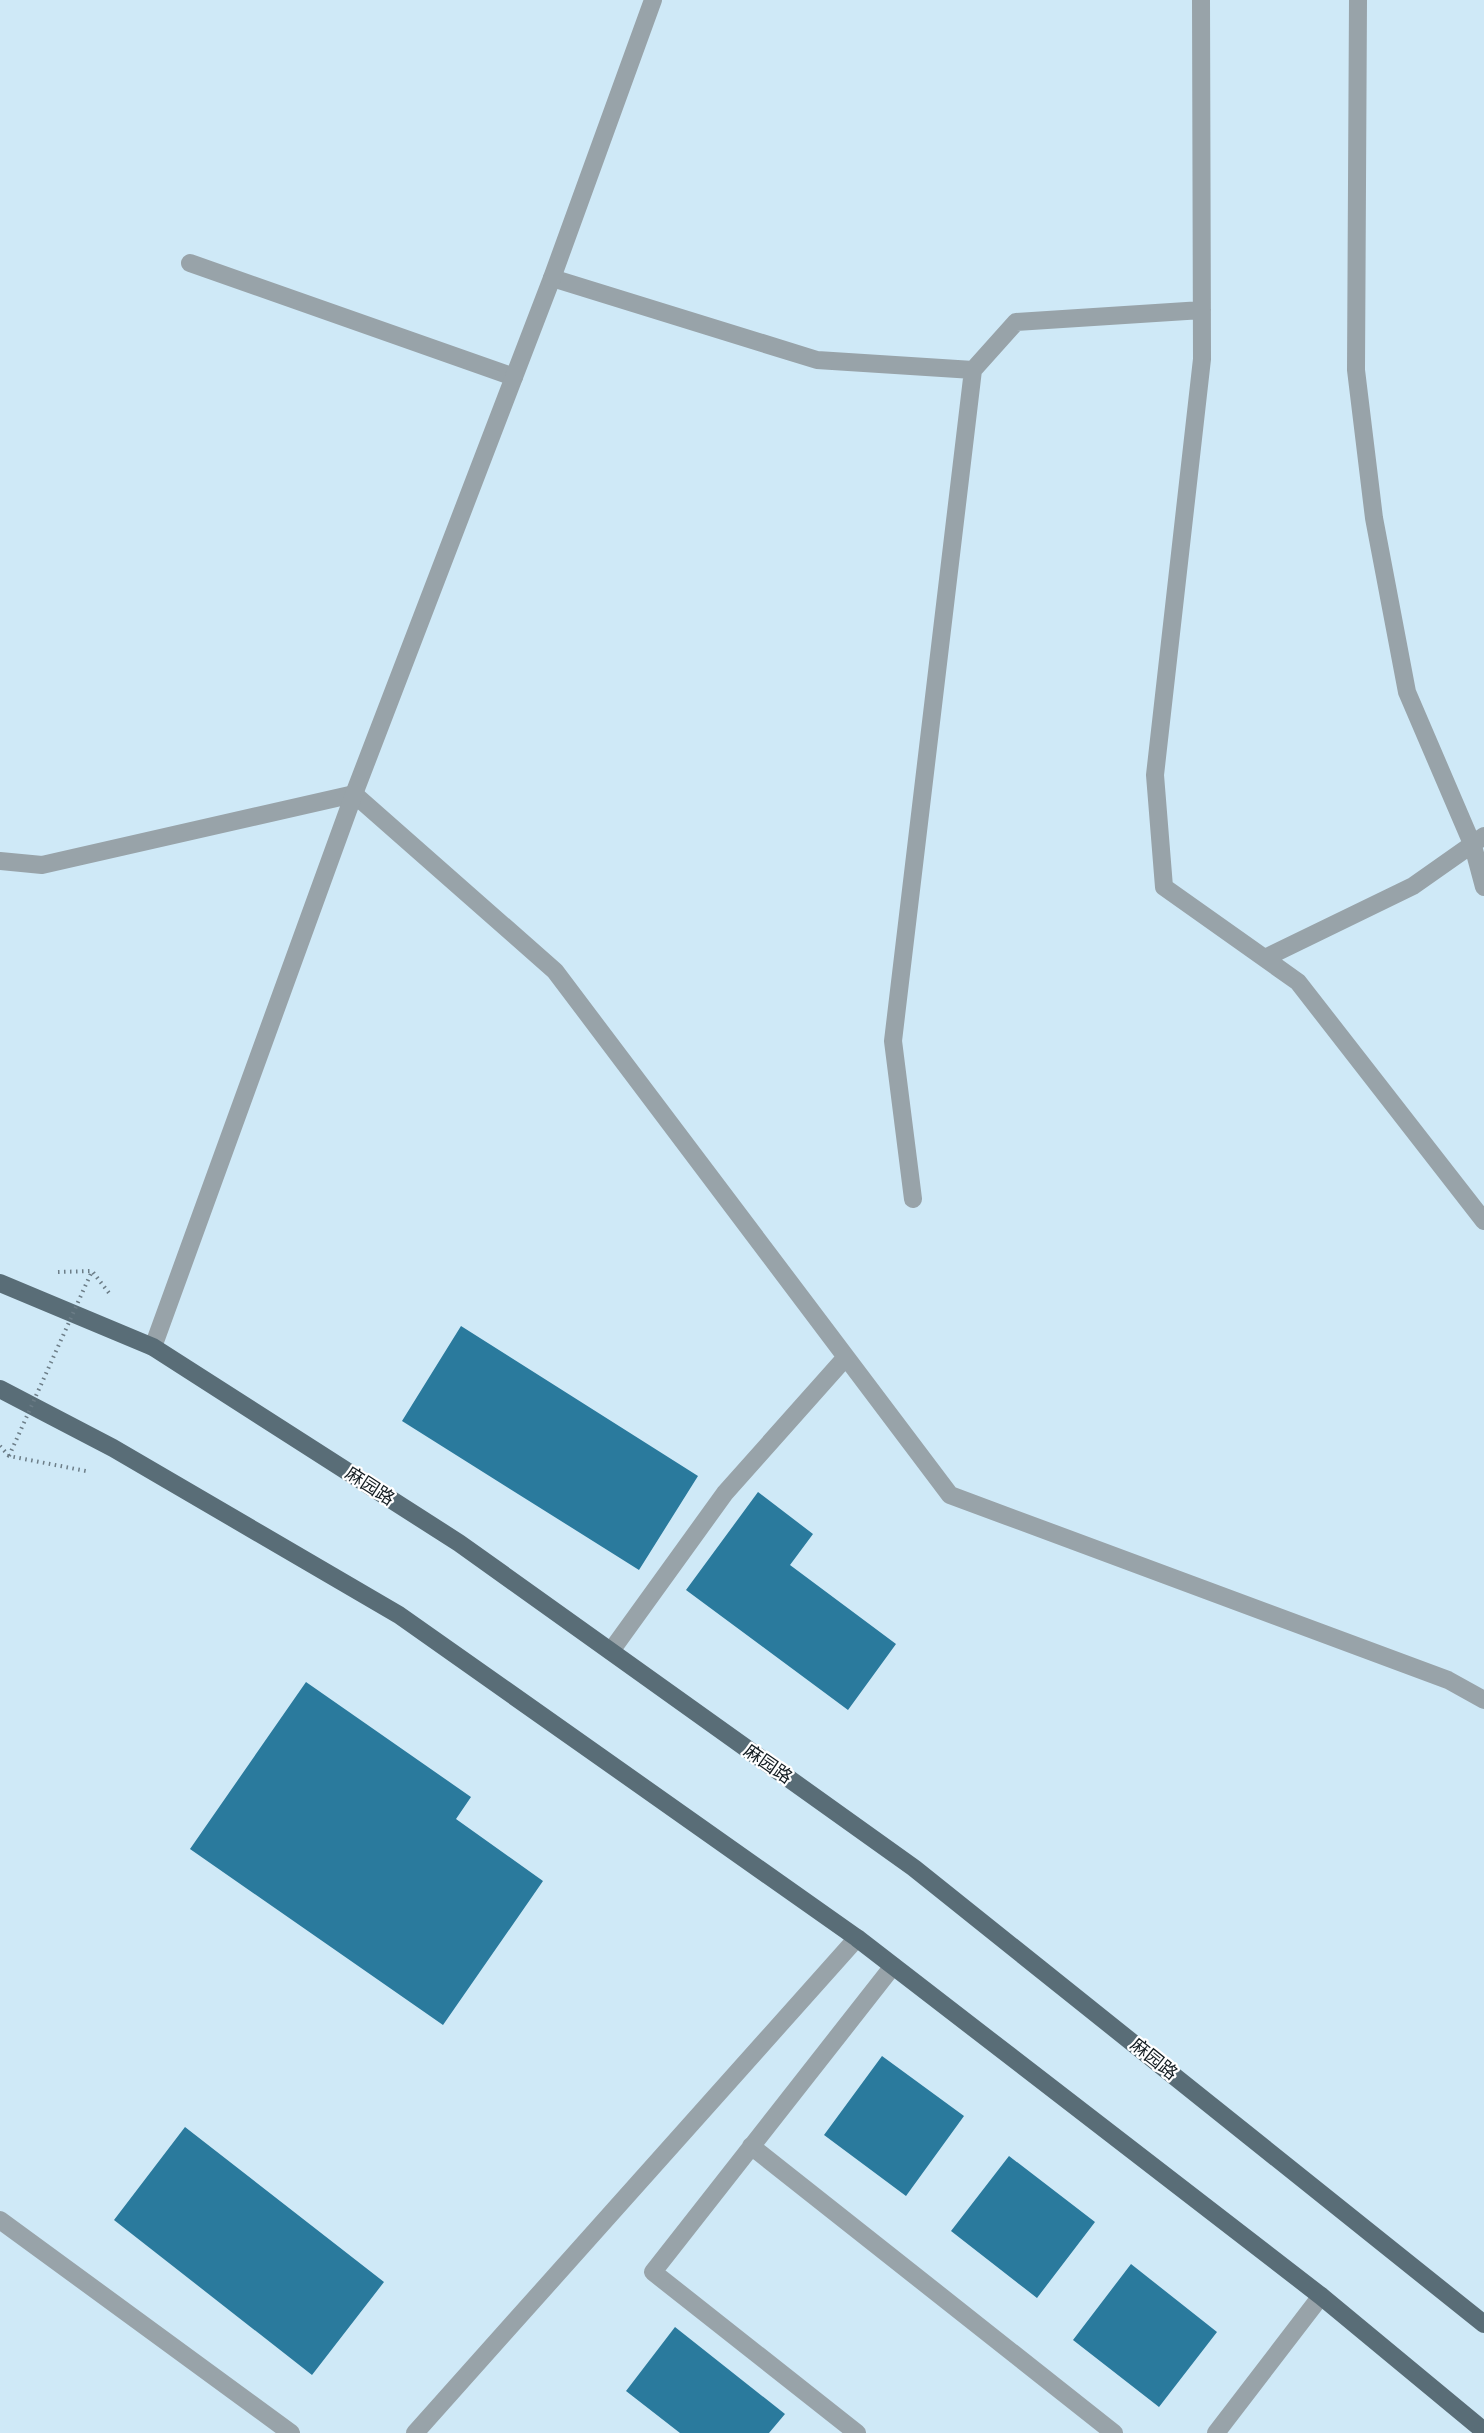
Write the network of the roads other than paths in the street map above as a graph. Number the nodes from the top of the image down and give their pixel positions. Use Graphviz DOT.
graph roads {
  1 [pos="653,0"];
  2 [pos="1201,0"];
  3 [pos="1358,0"];
  4 [pos="190,263"];
  5 [pos="552,278"];
  6 [pos="1202,310"];
  7 [pos="974,370"];
  8 [pos="514,377"];
  9 [pos="354,794"];
  10 [pos="1478,841"];
  11 [pos="0,861"];
  12 [pos="1484,887"];
  13 [pos="1265,958"];
  14 [pos="913,1198"];
  15 [pos="1484,1221"];
  16 [pos="0,1282"];
  17 [pos="153,1347"];
  18 [pos="846,1357"];
  19 [pos="0,1389"];
  20 [pos="611,1651"];
  21 [pos="1484,1700"];
  22 [pos="857,1938"];
  23 [pos="893,1966"];
  24 [pos="751,2146"];
  25 [pos="0,2220"];
  26 [pos="1321,2296"];
  27 [pos="1484,2324"];
  28 [pos="1484,2430"];
  29 [pos="291,2433"];
  30 [pos="415,2433"];
  31 [pos="857,2433"];
  32 [pos="1114,2433"];
  33 [pos="1216,2433"];
  1 -- 5 [label="street"];
  2 -- 6 [label="street"];
  3 -- 10 [label="street"];
  4 -- 8 [label="street"];
  5 -- 7 [label="street"];
  5 -- 8 [label="street"];
  6 -- 7 [label="street"];
  6 -- 13 [label="street"];
  7 -- 14 [label="street"];
  8 -- 9 [label="street"];
  9 -- 11 [label="street"];
  9 -- 17 [label="street"];
  9 -- 18 [label="street"];
  10 -- 12 [label="street"];
  10 -- 13 [label="street"];
  13 -- 15 [label="street"];
  16 -- 17 [label="main road, 麻园路"];
  17 -- 20 [label="main road, 麻园路"];
  18 -- 20 [label="street"];
  18 -- 21 [label="street"];
  19 -- 22 [label="main road"];
  20 -- 27 [label="main road, 麻园路"];
  22 -- 23 [label="main road"];
  22 -- 30 [label="street"];
  23 -- 24 [label="street"];
  23 -- 26 [label="main road"];
  24 -- 31 [label="street"];
  24 -- 32 [label="street"];
  25 -- 29 [label="street"];
  26 -- 28 [label="main road"];
  26 -- 33 [label="street"];
}
